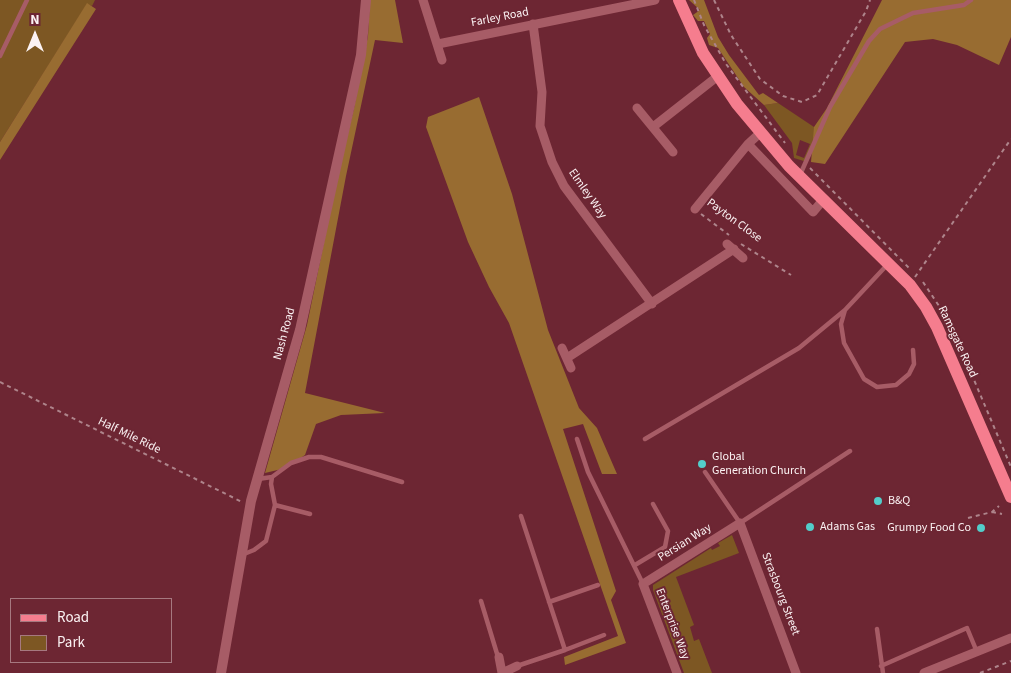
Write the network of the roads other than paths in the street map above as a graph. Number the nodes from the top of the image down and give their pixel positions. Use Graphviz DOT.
graph roads {
  1 [pos="366,0"];
  2 [pos="423,0"];
  3 [pos="655,0"];
  4 [pos="679,0"];
  5 [pos="971,0"];
  6 [pos="27,1"];
  7 [pos="533,24"];
  8 [pos="438,44"];
  9 [pos="0,56"];
  10 [pos="442,60"];
  11 [pos="718,76"];
  12 [pos="637,108"];
  13 [pos="653,127"];
  14 [pos="760,133"];
  15 [pos="748,144"];
  16 [pos="673,152"];
  17 [pos="799,176"];
  18 [pos="823,200"];
  19 [pos="695,209"];
  20 [pos="743,258"];
  21 [pos="888,264"];
  22 [pos="652,304"];
  23 [pos="845,310"];
  24 [pos="562,348"];
  25 [pos="913,350"];
  26 [pos="567,358"];
  27 [pos="571,368"];
  28 [pos="576,439"];
  29 [pos="645,439"];
  30 [pos="850,450"];
  31 [pos="705,472"];
  32 [pos="272,477"];
  33 [pos="257,479"];
  34 [pos="402,482"];
  35 [pos="1011,497"];
  36 [pos="275,504"];
  37 [pos="653,504"];
  38 [pos="310,514"];
  39 [pos="521,516"];
  40 [pos="740,523"];
  41 [pos="240,555"];
  42 [pos="635,565"];
  43 [pos="598,584"];
  44 [pos="643,584"];
  45 [pos="481,601"];
  46 [pos="548,602"];
  47 [pos="878,629"];
  48 [pos="604,635"];
  49 [pos="1011,638"];
  50 [pos="565,650"];
  51 [pos="977,652"];
  52 [pos="498,657"];
  53 [pos="517,666"];
  54 [pos="881,666"];
  55 [pos="221,673"];
  56 [pos="502,673"];
  57 [pos="677,673"];
  58 [pos="796,673"];
  59 [pos="883,673"];
  60 [pos="924,673"];
  1 -- 33 [label="street, Nash Road"];
  2 -- 8 [label="street"];
  3 -- 7 [label="street, Farley Road"];
  4 -- 11 [label="main road, Ramsgate Road"];
  5 -- 17 [label="lane"];
  6 -- 9 [label="lane"];
  7 -- 8 [label="street, Farley Road"];
  7 -- 22 [label="street, Elmley Way"];
  8 -- 10 [label="street"];
  11 -- 13 [label="street"];
  11 -- 14 [label="main road, Ramsgate Road"];
  12 -- 13 [label="street"];
  13 -- 16 [label="street"];
  14 -- 15 [label="street, Payton Close"];
  14 -- 17 [label="main road, Ramsgate Road"];
  15 -- 18 [label="street"];
  15 -- 19 [label="street, Payton Close"];
  17 -- 18 [label="main road, Ramsgate Road"];
  18 -- 21 [label="main road, Ramsgate Road"];
  20 -- 22 [label="street"];
  21 -- 23 [label="lane"];
  21 -- 35 [label="main road, Ramsgate Road"];
  22 -- 26 [label="street"];
  23 -- 25 [label="lane"];
  23 -- 29 [label="lane"];
  24 -- 26 [label="street"];
  26 -- 27 [label="street"];
  28 -- 42 [label="lane"];
  30 -- 40 [label="lane"];
  31 -- 40 [label="lane"];
  32 -- 33 [label="lane"];
  32 -- 34 [label="lane"];
  32 -- 36 [label="lane"];
  33 -- 41 [label="street, Nash Road"];
  36 -- 38 [label="lane"];
  36 -- 41 [label="lane"];
  37 -- 42 [label="lane"];
  39 -- 46 [label="lane"];
  40 -- 44 [label="street, Persian Way"];
  40 -- 58 [label="street, Strasbourg Street"];
  41 -- 55 [label="street, Nash Road"];
  42 -- 44 [label="lane"];
  43 -- 46 [label="lane"];
  44 -- 57 [label="street, Enterprise Way"];
  45 -- 52 [label="lane"];
  46 -- 50 [label="lane"];
  47 -- 54 [label="lane"];
  48 -- 50 [label="lane"];
  49 -- 51 [label="street"];
  50 -- 53 [label="lane"];
  51 -- 54 [label="lane"];
  51 -- 60 [label="street"];
  52 -- 56 [label="street"];
  53 -- 56 [label="street"];
  54 -- 59 [label="lane"];
}
